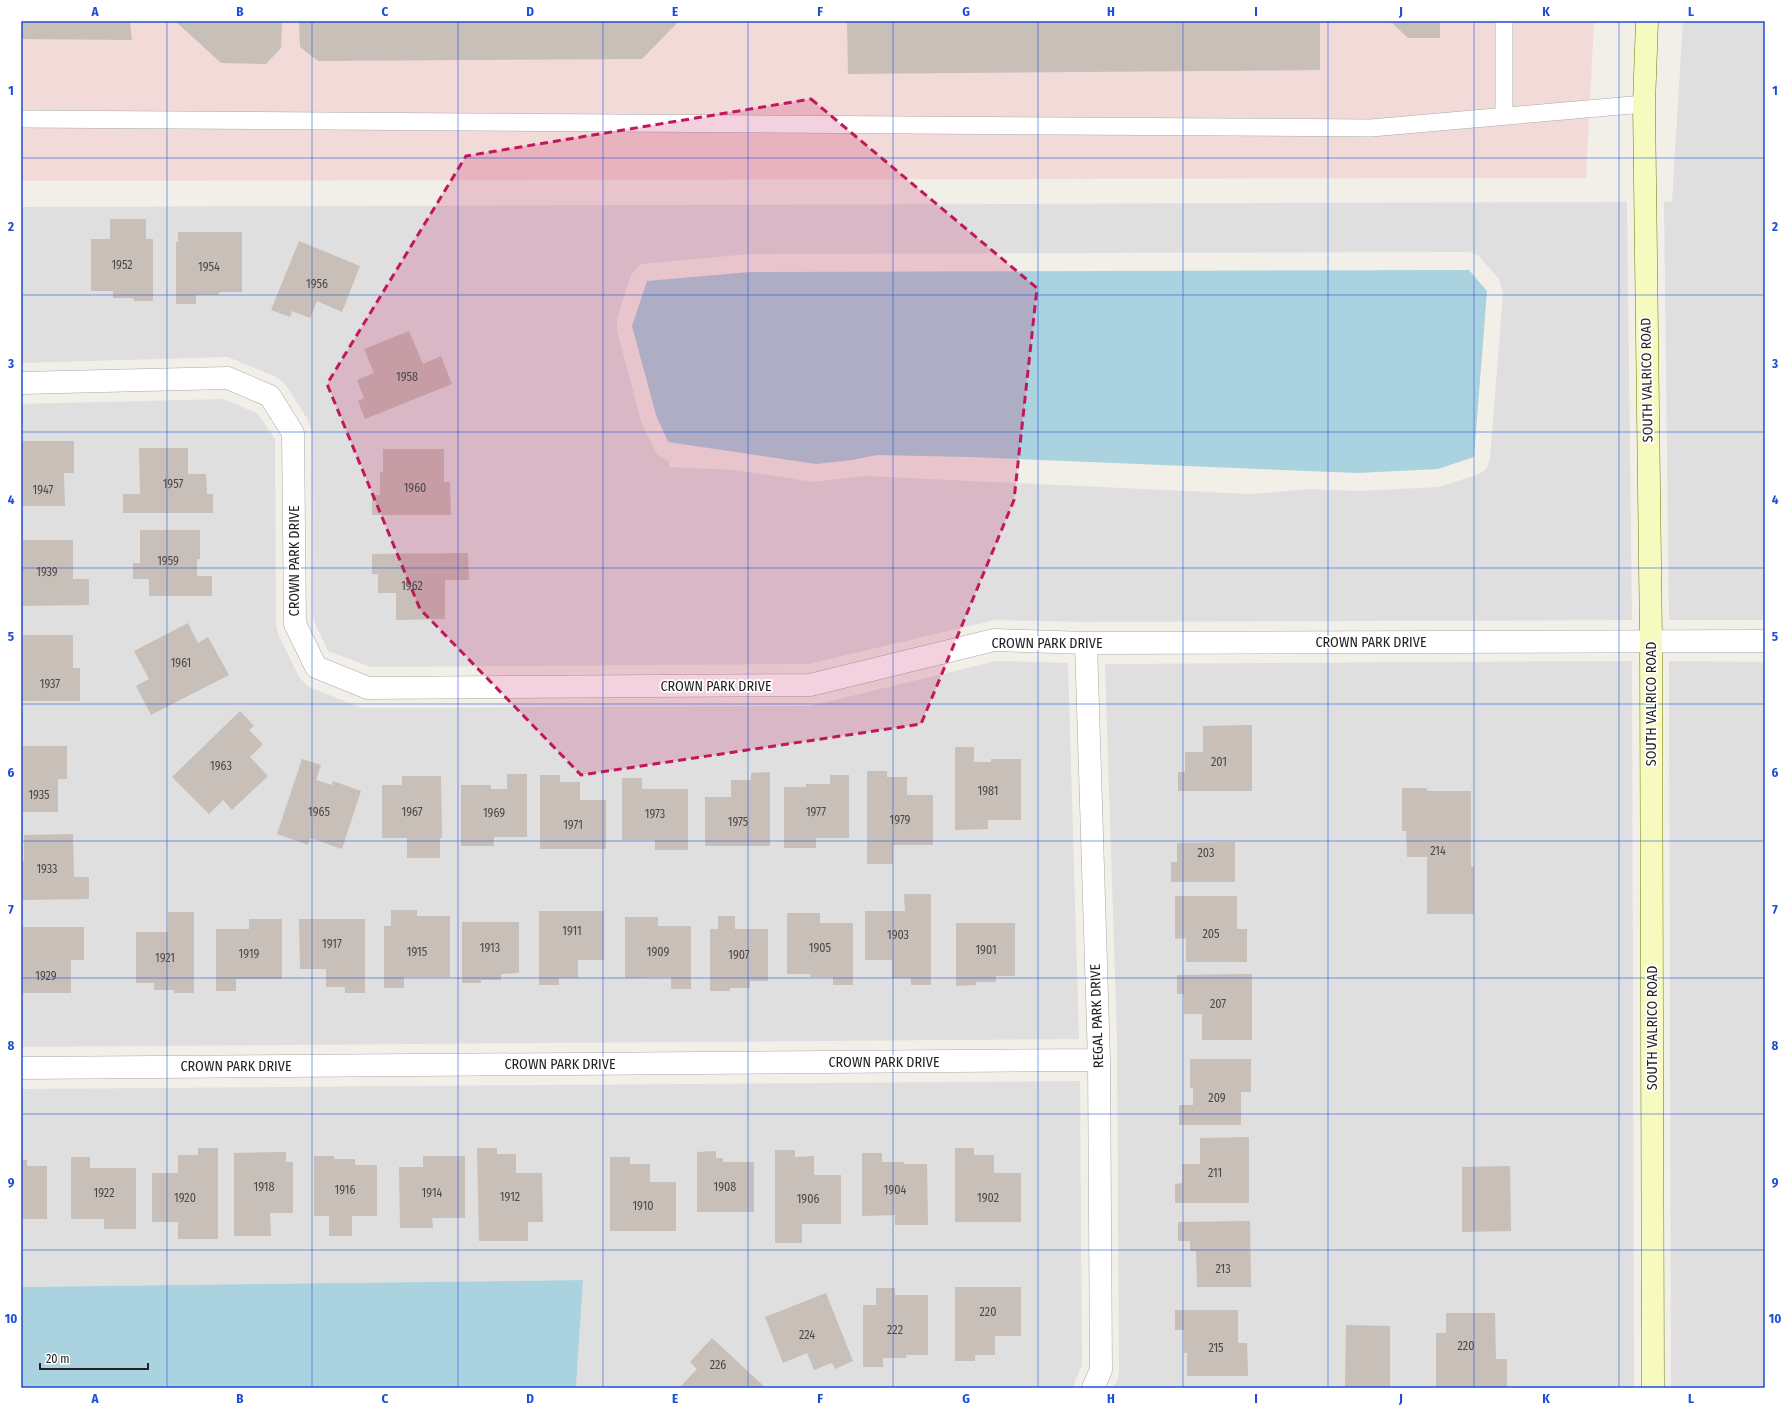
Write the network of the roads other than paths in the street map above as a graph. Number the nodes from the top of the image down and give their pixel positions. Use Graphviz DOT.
graph roads {
  1 [pos="1504,21"];
  2 [pos="1647,21"];
  3 [pos="1644,104"];
  4 [pos="1504,116"];
  5 [pos="21,119"];
  6 [pos="21,383"];
  7 [pos="1651,640"];
  8 [pos="1765,641"];
  9 [pos="1086,643"];
  10 [pos="1099,1060"];
  11 [pos="21,1068"];
  12 [pos="1093,1388"];
  13 [pos="1653,1388"];
  1 -- 4 [label="lane"];
  2 -- 3 [label="street, SOUTH VALRICO ROAD"];
  3 -- 4 [label="lane"];
  3 -- 7 [label="street, SOUTH VALRICO ROAD"];
  4 -- 5 [label="lane"];
  6 -- 9 [label="street, CROWN PARK DRIVE"];
  7 -- 8 [label="street, CROWN PARK DRIVE"];
  7 -- 9 [label="street, CROWN PARK DRIVE"];
  7 -- 13 [label="street, SOUTH VALRICO ROAD"];
  9 -- 10 [label="street, REGAL PARK DRIVE"];
  10 -- 11 [label="street, CROWN PARK DRIVE"];
  10 -- 12 [label="street, REGAL PARK DRIVE"];
}
